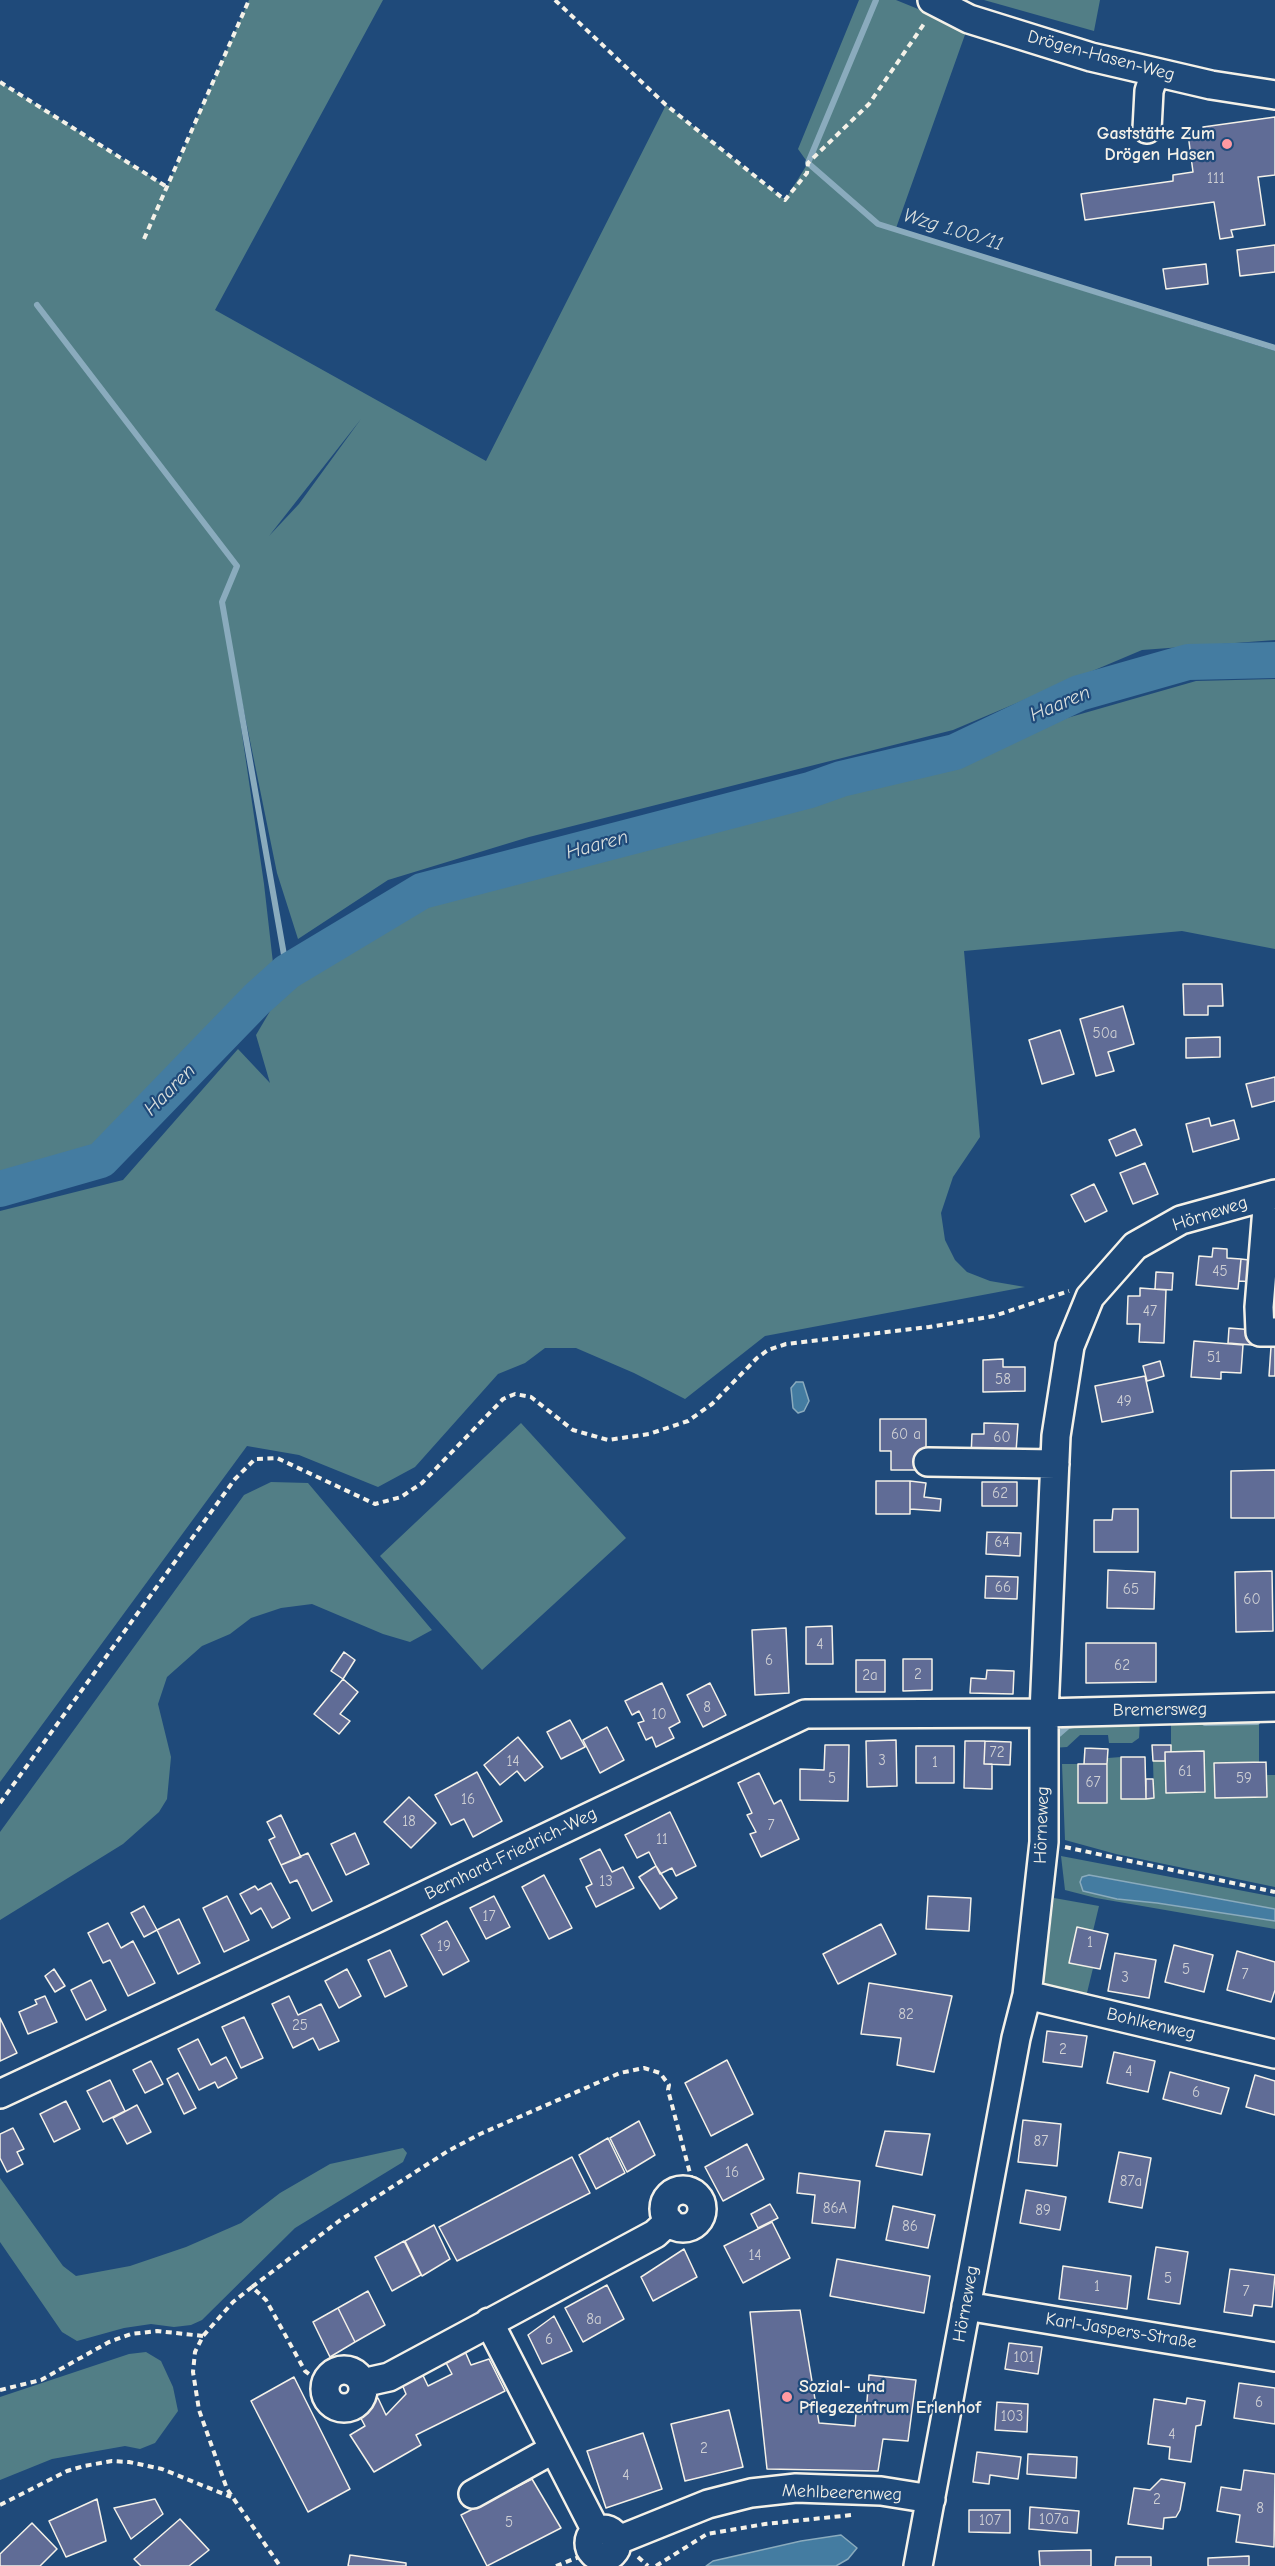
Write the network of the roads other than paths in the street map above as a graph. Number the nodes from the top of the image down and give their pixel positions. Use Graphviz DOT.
graph roads {
  1 [pos="935,2"];
  2 [pos="1155,72"];
  3 [pos="1275,95"];
  4 [pos="1147,129"];
  5 [pos="1272,1195"];
  6 [pos="1275,1332"];
  7 [pos="928,1462"];
  8 [pos="1055,1464"];
  9 [pos="1275,1707"];
  10 [pos="1044,1713"];
  11 [pos="1027,1995"];
  12 [pos="1275,2054"];
  13 [pos="0,2094"];
  14 [pos="688,2190"];
  15 [pos="966,2306"];
  16 [pos="489,2322"];
  17 [pos="1275,2357"];
  18 [pos="326,2386"];
  19 [pos="554,2449"];
  20 [pos="473,2494"];
  21 [pos="931,2499"];
  22 [pos="918,2566"];
  1 -- 2 [label="street, Drögen-Hasen-Weg"];
  2 -- 3 [label="street, Drögen-Hasen-Weg"];
  2 -- 4 [label="street"];
  5 -- 6 [label="street"];
  5 -- 8 [label="street, Hörneweg"];
  7 -- 8 [label="street"];
  8 -- 10 [label="street, Hörneweg"];
  9 -- 10 [label="street, Bremersweg"];
  10 -- 11 [label="street, Hörneweg"];
  10 -- 13 [label="street, Bernhard-Friedrich-Weg"];
  11 -- 12 [label="street, Bohlkenweg"];
  11 -- 15 [label="street, Hörneweg"];
  14 -- 16 [label="street"];
  15 -- 17 [label="street, Karl-Jaspers-Straße"];
  15 -- 21 [label="street, Hörneweg"];
  16 -- 18 [label="street"];
  16 -- 19 [label="street"];
  19 -- 20 [label="street"];
  19 -- 21 [label="street, Mehlbeerenweg"];
  21 -- 22 [label="street, Hörneweg"];
}
